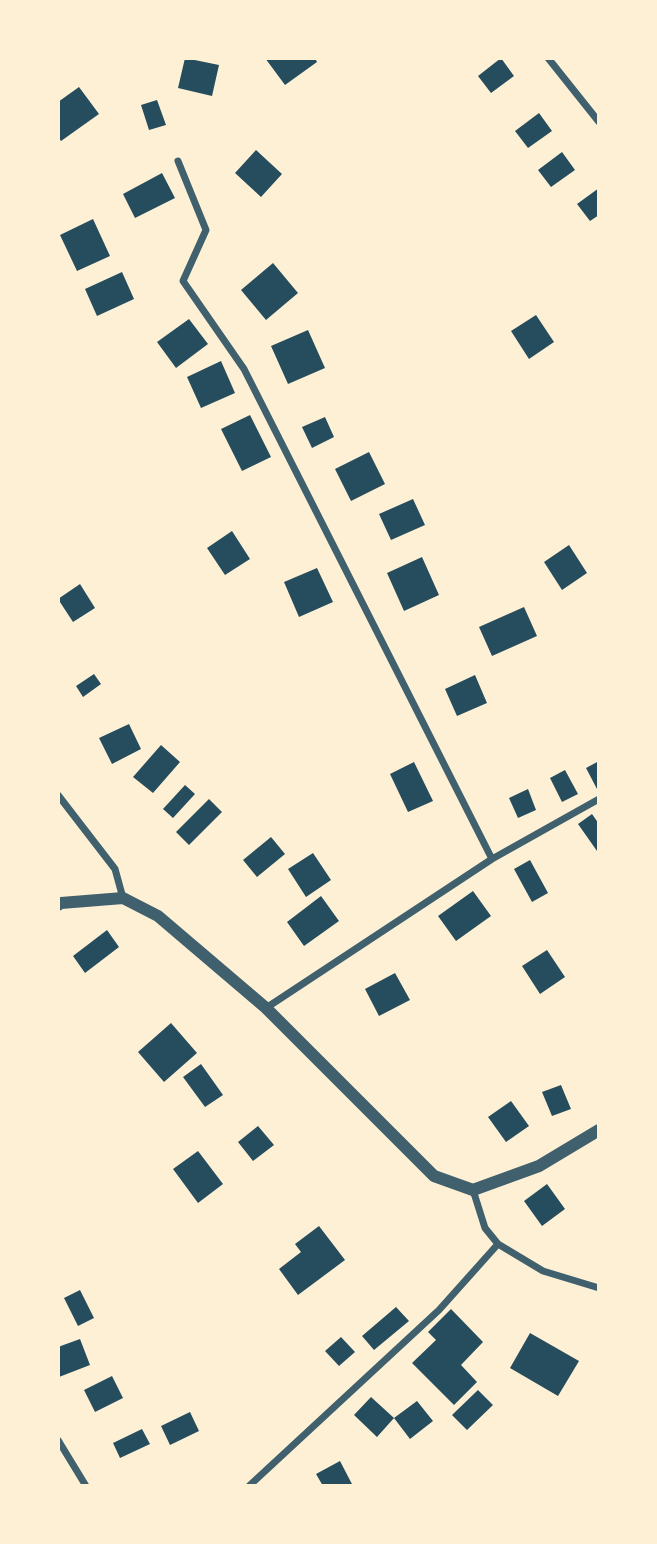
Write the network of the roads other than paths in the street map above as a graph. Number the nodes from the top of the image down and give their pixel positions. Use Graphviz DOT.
graph roads {
  1 [pos="548,58"];
  2 [pos="599,122"];
  3 [pos="178,161"];
  4 [pos="58,795"];
  5 [pos="599,799"];
  6 [pos="492,859"];
  7 [pos="123,898"];
  8 [pos="58,905"];
  9 [pos="266,1007"];
  10 [pos="599,1130"];
  11 [pos="473,1190"];
  12 [pos="498,1244"];
  13 [pos="599,1288"];
  14 [pos="58,1440"];
  15 [pos="86,1486"];
  16 [pos="249,1486"];
  1 -- 2 [label="street"];
  3 -- 6 [label="street"];
  4 -- 7 [label="street"];
  5 -- 6 [label="street"];
  6 -- 9 [label="street"];
  7 -- 8 [label="street"];
  7 -- 9 [label="street"];
  9 -- 11 [label="street"];
  10 -- 11 [label="street"];
  11 -- 12 [label="street"];
  12 -- 13 [label="street"];
  12 -- 16 [label="street"];
  14 -- 15 [label="street"];
}
